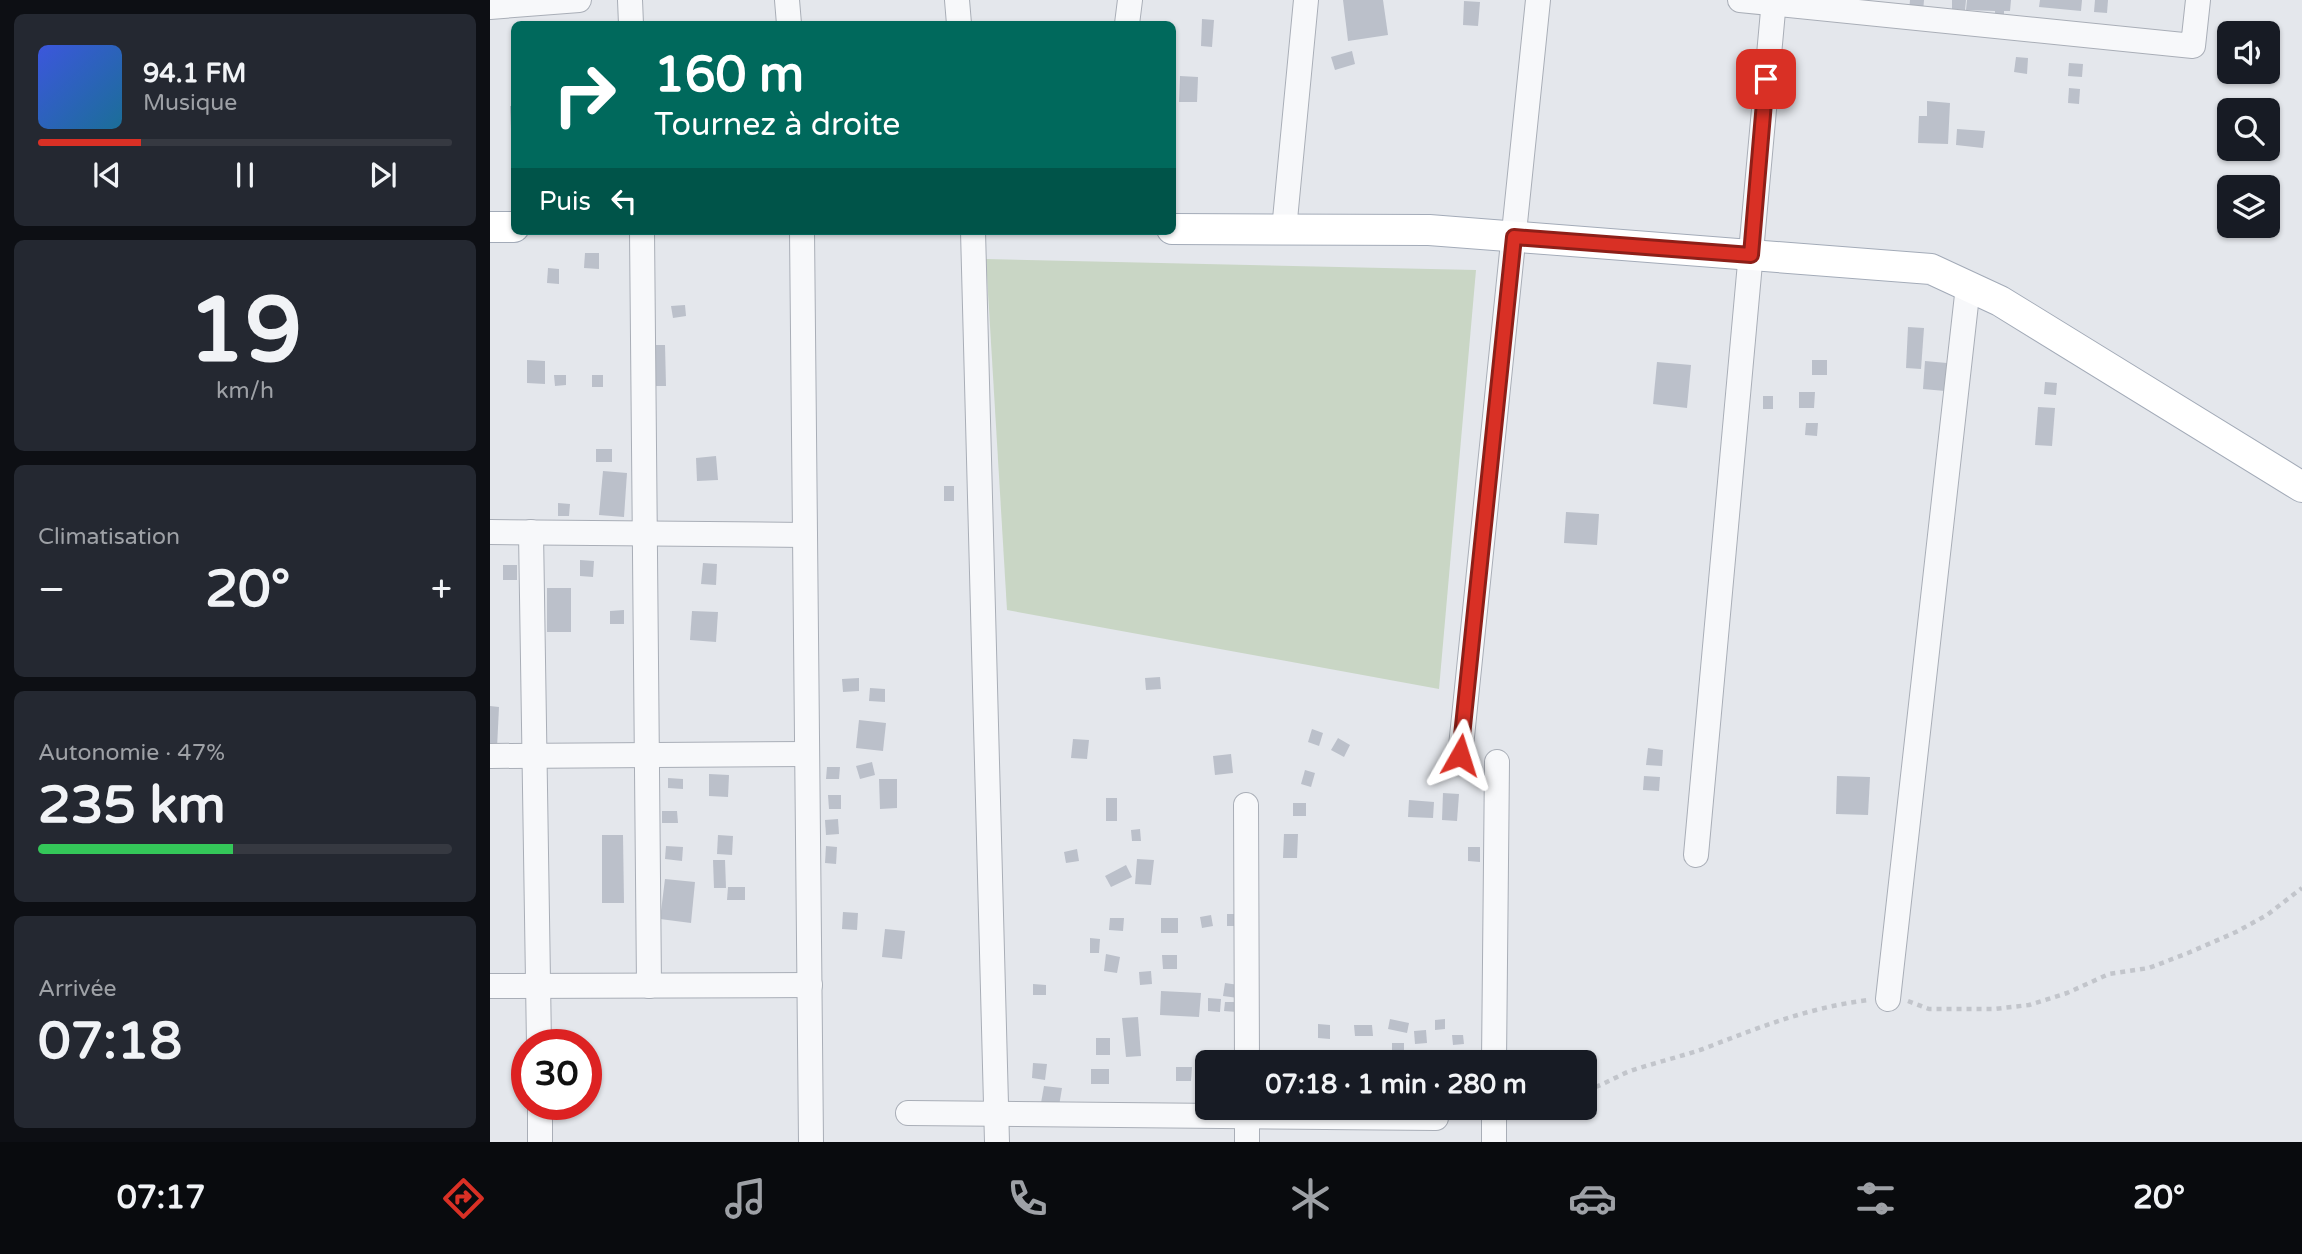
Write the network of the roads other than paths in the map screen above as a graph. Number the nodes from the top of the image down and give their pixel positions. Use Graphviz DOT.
graph roads {
  1 [pos="579,0"];
  2 [pos="630,0"];
  3 [pos="787,0"];
  4 [pos="957,0"];
  5 [pos="1130,0"];
  6 [pos="1306,0"];
  7 [pos="1538,0"];
  8 [pos="1740,0"];
  9 [pos="2198,0"];
  10 [pos="1773,2"];
  11 [pos="490,7"];
  12 [pos="631,21"];
  13 [pos="789,21"];
  14 [pos="959,21"];
  15 [pos="1127,21"];
  16 [pos="490,227"];
  17 [pos="511,227"];
  18 [pos="1176,229"];
  19 [pos="1284,230"];
  20 [pos="642,235"];
  21 [pos="802,235"];
  22 [pos="973,235"];
  23 [pos="1514,237"];
  24 [pos="1751,255"];
  25 [pos="1968,286"];
  26 [pos="2302,487"];
  27 [pos="490,532"];
  28 [pos="531,532"];
  29 [pos="645,533"];
  30 [pos="804,535"];
  31 [pos="807,754"];
  32 [pos="534,755"];
  33 [pos="647,755"];
  34 [pos="1460,755"];
  35 [pos="490,756"];
  36 [pos="1497,762"];
  37 [pos="1246,805"];
  38 [pos="1696,855"];
  39 [pos="810,985"];
  40 [pos="490,986"];
  41 [pos="538,986"];
  42 [pos="649,986"];
  43 [pos="1888,999"];
  44 [pos="539,1029"];
  45 [pos="1247,1050"];
  46 [pos="1494,1050"];
  47 [pos="1195,1112"];
  48 [pos="908,1113"];
  49 [pos="997,1114"];
  50 [pos="540,1120"];
  51 [pos="1247,1120"];
  52 [pos="1494,1120"];
  53 [pos="540,1142"];
  54 [pos="811,1142"];
  55 [pos="998,1142"];
  56 [pos="1247,1142"];
  57 [pos="1494,1142"];
  1 -- 11 [label="street"];
  2 -- 12 [label="street"];
  3 -- 13 [label="street"];
  4 -- 14 [label="street"];
  5 -- 15 [label="street"];
  6 -- 19 [label="street"];
  7 -- 23 [label="street"];
  8 -- 10 [label="street"];
  9 -- 10 [label="street"];
  10 -- 24 [label="street"];
  16 -- 17 [label="main road"];
  18 -- 19 [label="main road"];
  19 -- 23 [label="main road"];
  20 -- 29 [label="street"];
  21 -- 30 [label="street"];
  22 -- 49 [label="street"];
  23 -- 24 [label="main road"];
  23 -- 34 [label="street"];
  24 -- 25 [label="main road"];
  24 -- 38 [label="street"];
  25 -- 26 [label="main road"];
  25 -- 43 [label="street"];
  27 -- 28 [label="street"];
  28 -- 29 [label="street"];
  28 -- 32 [label="street"];
  29 -- 30 [label="street"];
  29 -- 33 [label="street"];
  30 -- 31 [label="street"];
  31 -- 33 [label="street"];
  31 -- 39 [label="street"];
  32 -- 33 [label="street"];
  32 -- 35 [label="street"];
  32 -- 41 [label="street"];
  33 -- 42 [label="street"];
  36 -- 46 [label="street"];
  37 -- 45 [label="street"];
  39 -- 42 [label="street"];
  39 -- 54 [label="street"];
  40 -- 41 [label="street"];
  41 -- 42 [label="street"];
  41 -- 44 [label="street"];
  47 -- 49 [label="street"];
  48 -- 49 [label="street"];
  49 -- 55 [label="street"];
  50 -- 53 [label="street"];
  51 -- 56 [label="street"];
  52 -- 57 [label="street"];
}
